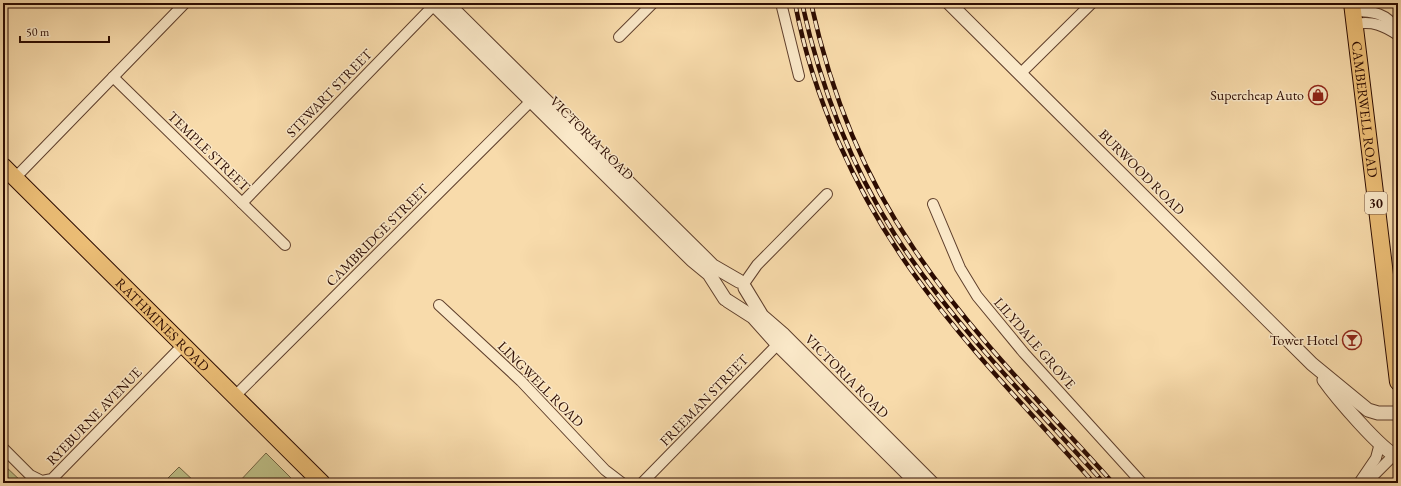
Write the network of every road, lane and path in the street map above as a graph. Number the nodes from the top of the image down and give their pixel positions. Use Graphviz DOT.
graph roads {
  1 [pos="185,3"];
  2 [pos="447,3"];
  3 [pos="653,3"];
  4 [pos="781,3"];
  5 [pos="949,3"];
  6 [pos="1092,3"];
  7 [pos="434,4"];
  8 [pos="1354,13"];
  9 [pos="1398,34"];
  10 [pos="619,37"];
  11 [pos="1020,74"];
  12 [pos="799,76"];
  13 [pos="113,77"];
  14 [pos="535,96"];
  15 [pos="3,166"];
  16 [pos="15,178"];
  17 [pos="827,194"];
  18 [pos="242,203"];
  19 [pos="933,204"];
  20 [pos="657,218"];
  21 [pos="285,245"];
  22 [pos="742,284"];
  23 [pos="727,300"];
  24 [pos="439,305"];
  25 [pos="781,341"];
  26 [pos="183,345"];
  27 [pos="1312,364"];
  28 [pos="1398,382"];
  29 [pos="235,396"];
  30 [pos="1398,413"];
  31 [pos="1380,443"];
  32 [pos="3,448"];
  33 [pos="1396,456"];
  34 [pos="926,482"];
  35 [pos="322,483"];
  36 [pos="622,483"];
  37 [pos="642,483"];
  38 [pos="1142,483"];
  39 [pos="1360,483"];
  1 -- 13 [label="street"];
  2 -- 14 [label="street, VICTORIA ROAD"];
  3 -- 10 [label="street"];
  4 -- 12 [label="street"];
  5 -- 11 [label="street, BURWOOD ROAD"];
  6 -- 11 [label="street"];
  7 -- 14 [label="street, VICTORIA ROAD"];
  7 -- 18 [label="street, STEWART STREET"];
  8 -- 9 [label="street"];
  8 -- 28 [label="main road, CAMBERWELL ROAD / 30"];
  11 -- 27 [label="street, BURWOOD ROAD"];
  13 -- 16 [label="street"];
  13 -- 18 [label="street, TEMPLE STREET"];
  14 -- 20 [label="street, VICTORIA ROAD"];
  14 -- 29 [label="street, CAMBRIDGE STREET"];
  15 -- 16 [label="main road, RATHMINES ROAD"];
  16 -- 26 [label="main road, RATHMINES ROAD"];
  17 -- 22 [label="street"];
  18 -- 21 [label="street, TEMPLE STREET"];
  19 -- 38 [label="street, LILYDALE GROVE"];
  20 -- 22 [label="street, VICTORIA ROAD"];
  20 -- 23 [label="street, VICTORIA ROAD"];
  22 -- 23 [label="street"];
  22 -- 23 [label="street"];
  22 -- 25 [label="street, VICTORIA ROAD"];
  23 -- 25 [label="street, VICTORIA ROAD"];
  24 -- 36 [label="street, LINGWELL ROAD"];
  25 -- 34 [label="street, VICTORIA ROAD"];
  25 -- 37 [label="street, FREEMAN STREET"];
  26 -- 29 [label="main road, RATHMINES ROAD"];
  26 -- 32 [label="street, RYEBURNE AVENUE"];
  27 -- 30 [label="street, BURWOOD ROAD"];
  27 -- 31 [label="street, BURWOOD ROAD"];
  29 -- 35 [label="main road, RATHMINES ROAD"];
  31 -- 33 [label="street, BURWOOD ROAD"];
  31 -- 39 [label="street"];
  33 -- 39 [label="street"];
}
